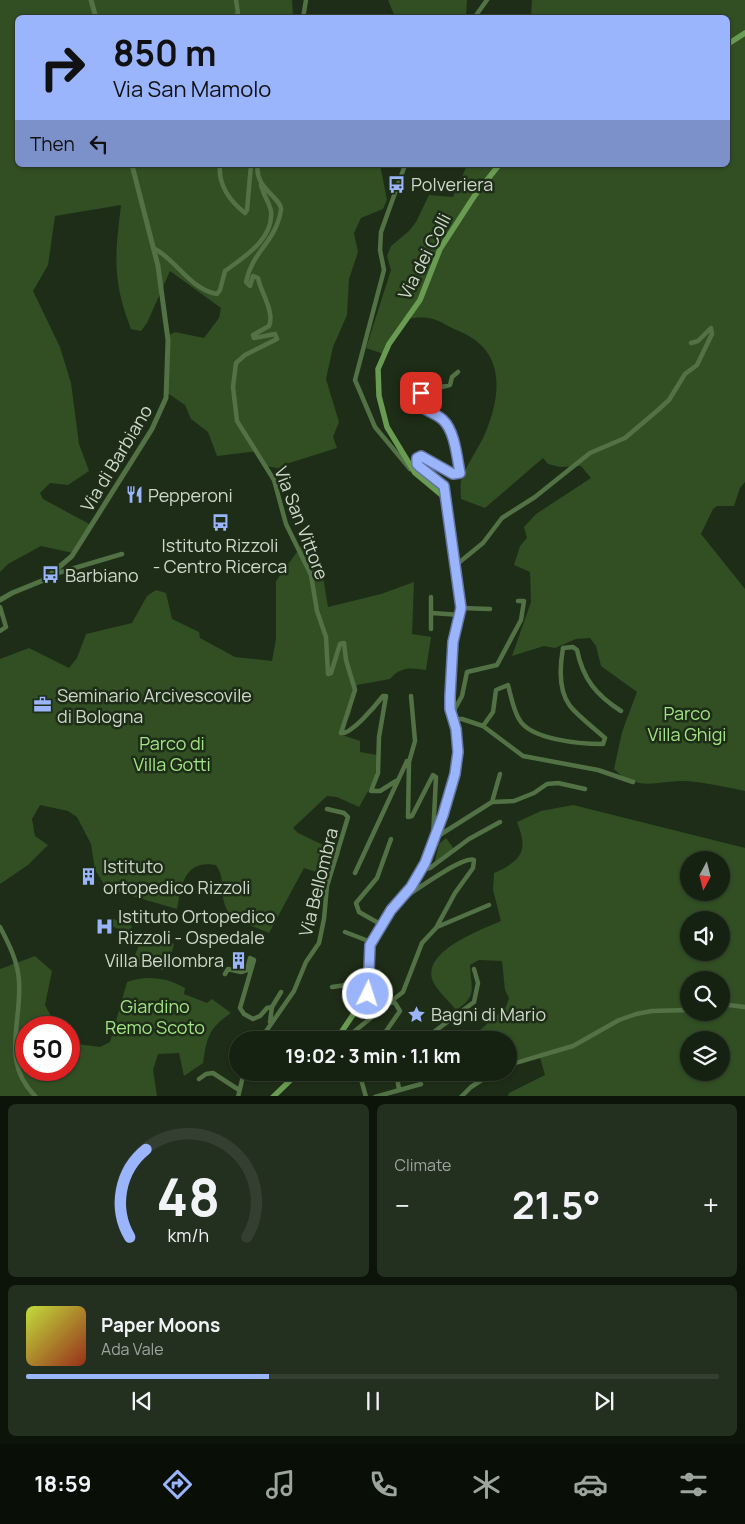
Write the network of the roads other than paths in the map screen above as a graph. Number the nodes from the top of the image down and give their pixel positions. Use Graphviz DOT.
graph roads {
  1 [pos="91,0"];
  2 [pos="236,0"];
  3 [pos="306,0"];
  4 [pos="487,0"];
  5 [pos="95,15"];
  6 [pos="236,15"];
  7 [pos="304,15"];
  8 [pos="476,15"];
  9 [pos="745,33"];
  10 [pos="730,43"];
  11 [pos="133,167"];
  12 [pos="220,167"];
  13 [pos="251,167"];
  14 [pos="258,167"];
  15 [pos="404,167"];
  16 [pos="497,167"];
  17 [pos="259,179"];
  18 [pos="155,249"];
  19 [pos="690,343"];
  20 [pos="458,372"];
  21 [pos="415,473"];
  22 [pos="445,498"];
  23 [pos="122,554"];
  24 [pos="456,565"];
  25 [pos="51,575"];
  26 [pos="431,597"];
  27 [pos="0,600"];
  28 [pos="518,601"];
  29 [pos="0,608"];
  30 [pos="461,608"];
  31 [pos="490,610"];
  32 [pos="432,613"];
  33 [pos="460,615"];
  34 [pos="431,629"];
  35 [pos="0,631"];
  36 [pos="411,696"];
  37 [pos="621,711"];
  38 [pos="452,717"];
  39 [pos="483,726"];
  40 [pos="409,762"];
  41 [pos="500,774"];
  42 [pos="396,781"];
  43 [pos="633,782"];
  44 [pos="585,789"];
  45 [pos="492,802"];
  46 [pos="327,808"];
  47 [pos="500,822"];
  48 [pos="391,839"];
  49 [pos="435,840"];
  50 [pos="421,870"];
  51 [pos="355,873"];
  52 [pos="400,900"];
  53 [pos="489,905"];
  54 [pos="382,925"];
  55 [pos="0,927"];
  56 [pos="436,928"];
  57 [pos="345,932"];
  58 [pos="372,942"];
  59 [pos="474,969"];
  60 [pos="225,974"];
  61 [pos="369,982"];
  62 [pos="332,987"];
  63 [pos="281,992"];
  64 [pos="390,1002"];
  65 [pos="730,1005"];
  66 [pos="745,1007"];
  67 [pos="272,1008"];
  68 [pos="680,1010"];
  69 [pos="270,1023"];
  70 [pos="265,1031"];
  71 [pos="342,1031"];
  72 [pos="355,1031"];
  73 [pos="386,1031"];
  74 [pos="436,1031"];
  75 [pos="517,1062"];
  76 [pos="199,1079"];
  77 [pos="242,1081"];
  78 [pos="289,1081"];
  79 [pos="362,1081"];
  80 [pos="398,1081"];
  81 [pos="480,1081"];
  82 [pos="421,1084"];
  83 [pos="399,1089"];
  84 [pos="239,1090"];
  85 [pos="36,1096"];
  86 [pos="238,1096"];
  87 [pos="273,1096"];
  88 [pos="366,1096"];
  89 [pos="374,1096"];
  90 [pos="461,1096"];
  1 -- 5 [label="street"];
  2 -- 6 [label="street"];
  3 -- 7 [label="street"];
  4 -- 8 [label="street"];
  9 -- 10 [label="main road"];
  11 -- 18 [label="street, Via di Barbiano"];
  12 -- 13 [label="street"];
  14 -- 17 [label="street"];
  15 -- 21 [label="street"];
  16 -- 21 [label="main road, Via dei Colli"];
  17 -- 18 [label="street"];
  17 -- 42 [label="street, Via San Vittore"];
  18 -- 25 [label="street, Via di Barbiano"];
  19 -- 24 [label="street"];
  20 -- 22 [label="street"];
  21 -- 22 [label="main road, Via dei Colli"];
  22 -- 24 [label="main road"];
  23 -- 25 [label="street, Via di Barbiano"];
  24 -- 30 [label="main road"];
  25 -- 27 [label="street, Via di Barbiano"];
  26 -- 32 [label="street"];
  28 -- 38 [label="street"];
  29 -- 35 [label="street"];
  30 -- 31 [label="street"];
  30 -- 33 [label="main road"];
  32 -- 33 [label="street"];
  32 -- 34 [label="street"];
  33 -- 38 [label="main road"];
  36 -- 40 [label="street"];
  37 -- 39 [label="street"];
  38 -- 39 [label="street"];
  38 -- 49 [label="main road"];
  39 -- 43 [label="street"];
  40 -- 42 [label="street"];
  40 -- 49 [label="street"];
  41 -- 45 [label="street"];
  42 -- 51 [label="street"];
  44 -- 45 [label="street"];
  45 -- 49 [label="street"];
  46 -- 69 [label="street, Via Bellombra"];
  47 -- 50 [label="street"];
  48 -- 54 [label="street"];
  49 -- 50 [label="main road"];
  50 -- 52 [label="main road"];
  52 -- 54 [label="main road"];
  52 -- 56 [label="street"];
  53 -- 56 [label="street"];
  54 -- 58 [label="main road"];
  55 -- 85 [label="street"];
  56 -- 64 [label="street"];
  57 -- 58 [label="street"];
  58 -- 61 [label="main road"];
  59 -- 74 [label="street"];
  60 -- 67 [label="street"];
  61 -- 62 [label="street"];
  61 -- 71 [label="main road"];
  63 -- 67 [label="street, Via Bellombra"];
  64 -- 72 [label="street"];
  64 -- 73 [label="street"];
  65 -- 66 [label="street"];
  67 -- 69 [label="street, Via Bellombra"];
  68 -- 75 [label="street"];
  69 -- 70 [label="street, Via Bellombra"];
  76 -- 84 [label="street"];
  77 -- 84 [label="street"];
  78 -- 87 [label="main road"];
  79 -- 88 [label="street"];
  80 -- 83 [label="street"];
  81 -- 90 [label="street"];
  82 -- 83 [label="street"];
  83 -- 89 [label="street"];
  84 -- 86 [label="street"];
}
